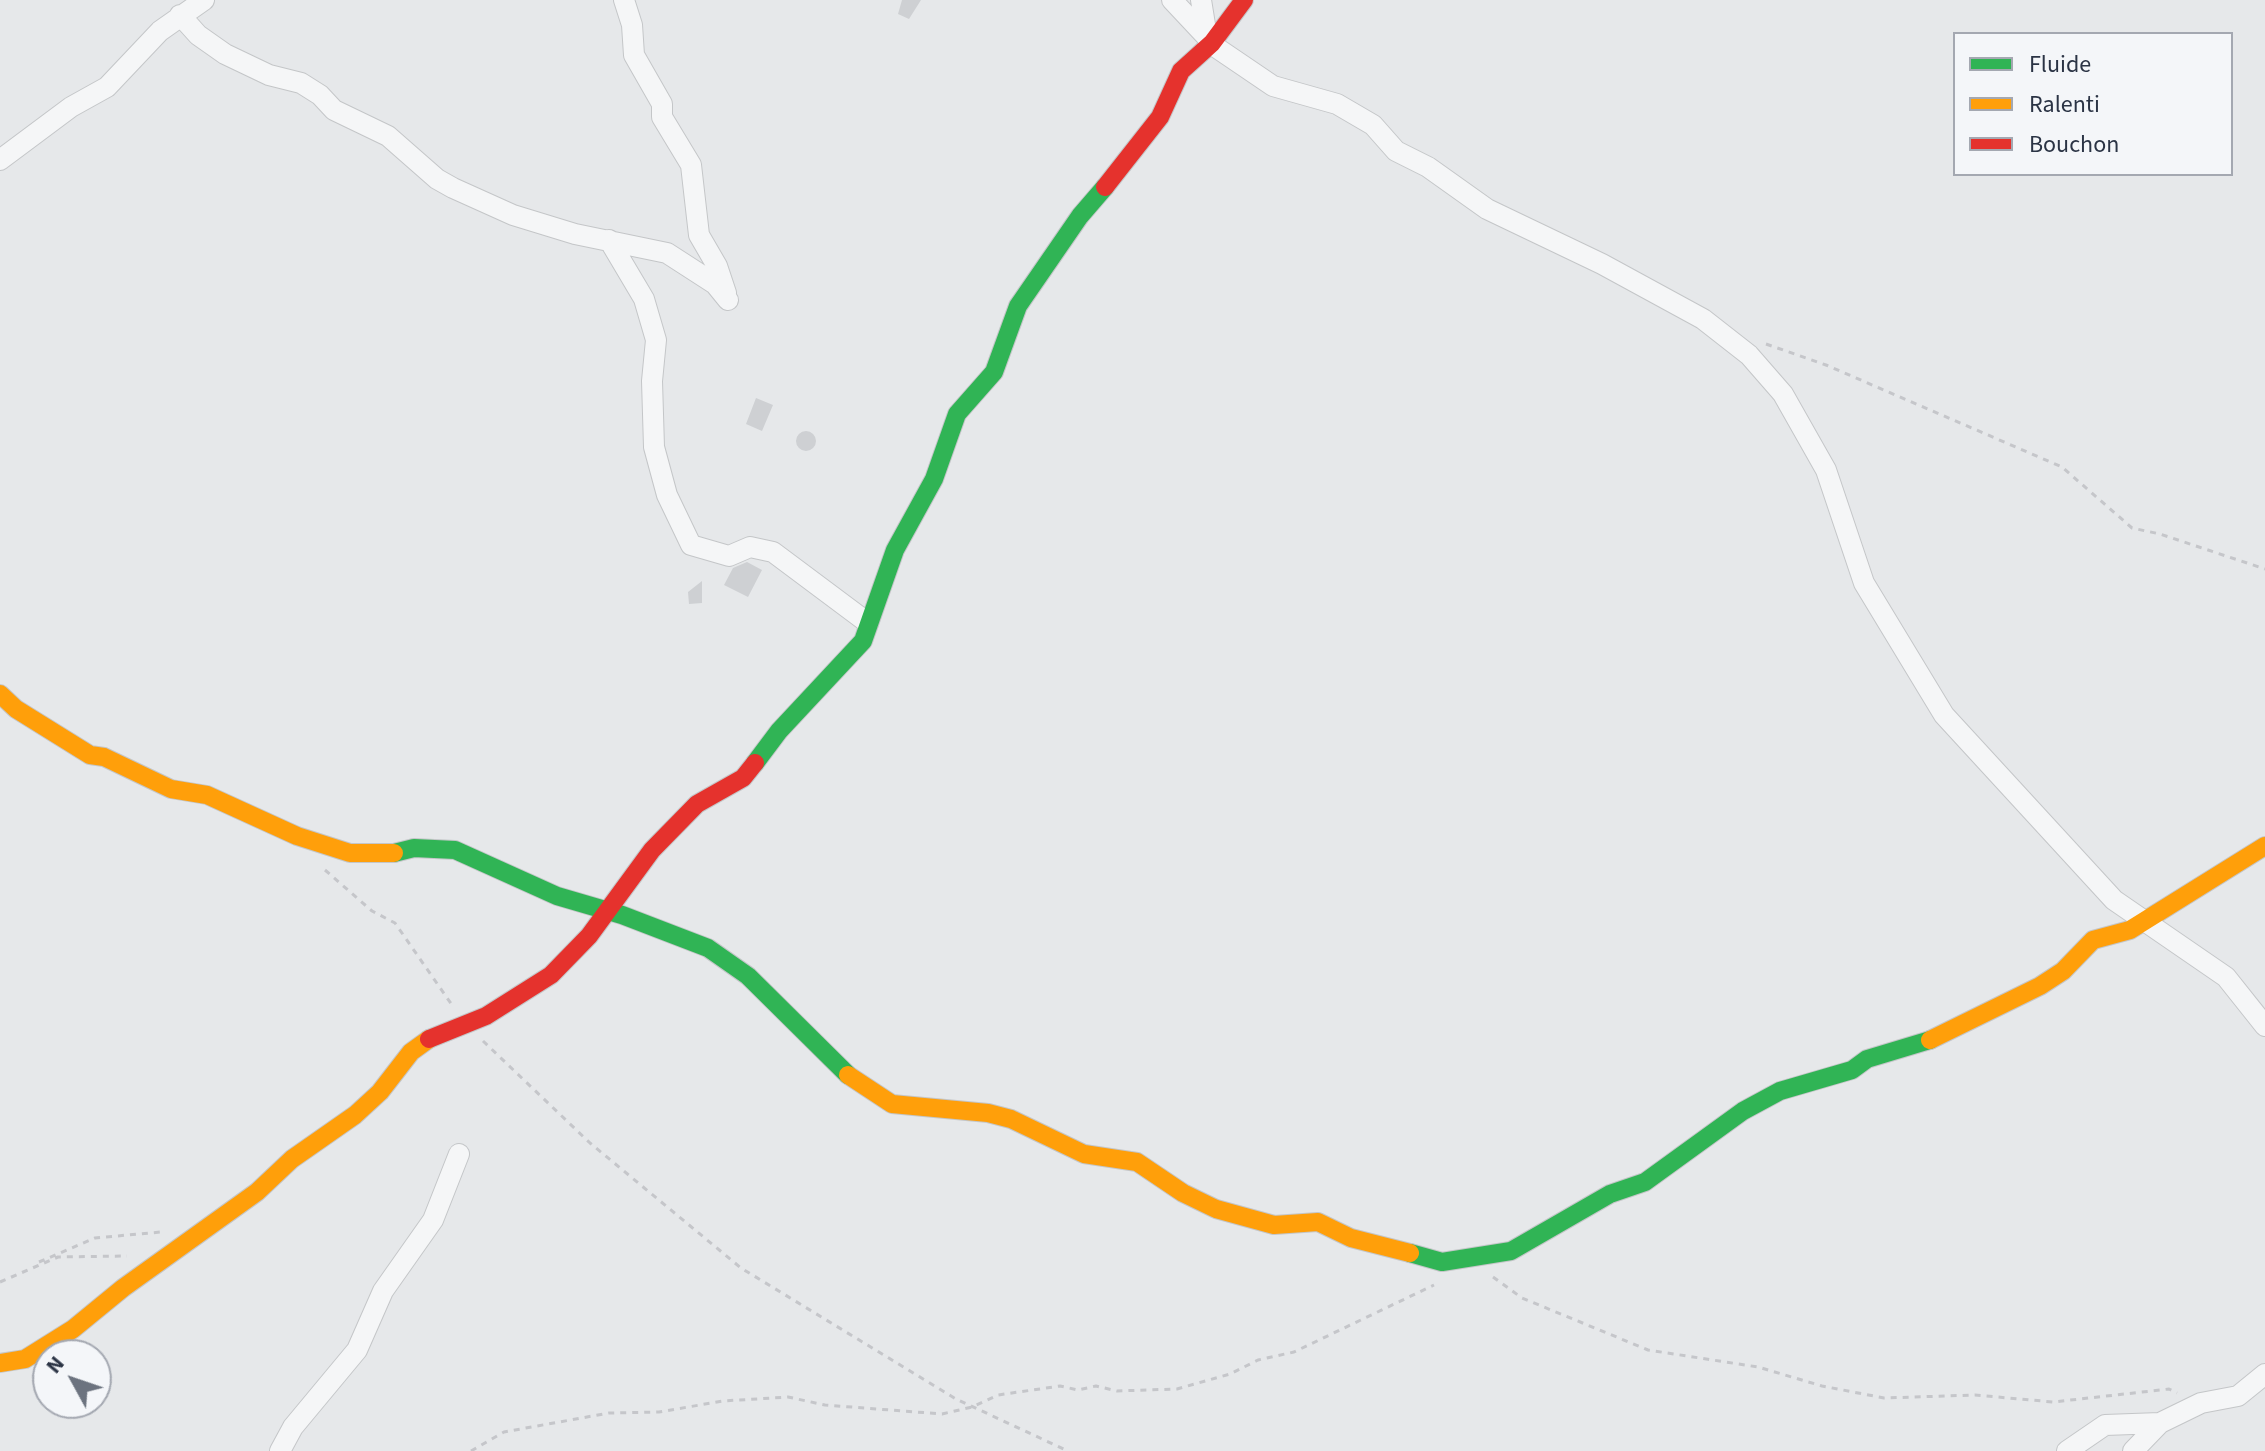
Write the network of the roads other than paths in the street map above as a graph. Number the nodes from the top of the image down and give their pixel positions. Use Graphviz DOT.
graph roads {
  1 [pos="204,0"];
  2 [pos="624,0"];
  3 [pos="1172,0"];
  4 [pos="1201,0"];
  5 [pos="1244,0"];
  6 [pos="180,15"];
  7 [pos="1209,40"];
  8 [pos="0,160"];
  9 [pos="609,240"];
  10 [pos="868,623"];
  11 [pos="0,694"];
  12 [pos="2265,846"];
  13 [pos="608,910"];
  14 [pos="2142,922"];
  15 [pos="2265,1026"];
  16 [pos="459,1154"];
  17 [pos="0,1363"];
  18 [pos="2265,1374"];
  19 [pos="2160,1423"];
  20 [pos="280,1451"];
  21 [pos="2067,1451"];
  22 [pos="2133,1451"];
  1 -- 6 [label="street"];
  2 -- 9 [label="street"];
  3 -- 7 [label="street"];
  4 -- 7 [label="street"];
  5 -- 7 [label="street"];
  6 -- 8 [label="street"];
  6 -- 9 [label="street"];
  7 -- 10 [label="street"];
  7 -- 14 [label="street"];
  9 -- 10 [label="street"];
  10 -- 13 [label="street"];
  11 -- 13 [label="street"];
  12 -- 14 [label="street"];
  13 -- 14 [label="street"];
  13 -- 17 [label="street"];
  14 -- 15 [label="street"];
  16 -- 20 [label="street"];
  18 -- 19 [label="street"];
  19 -- 21 [label="street"];
  19 -- 22 [label="street"];
}
